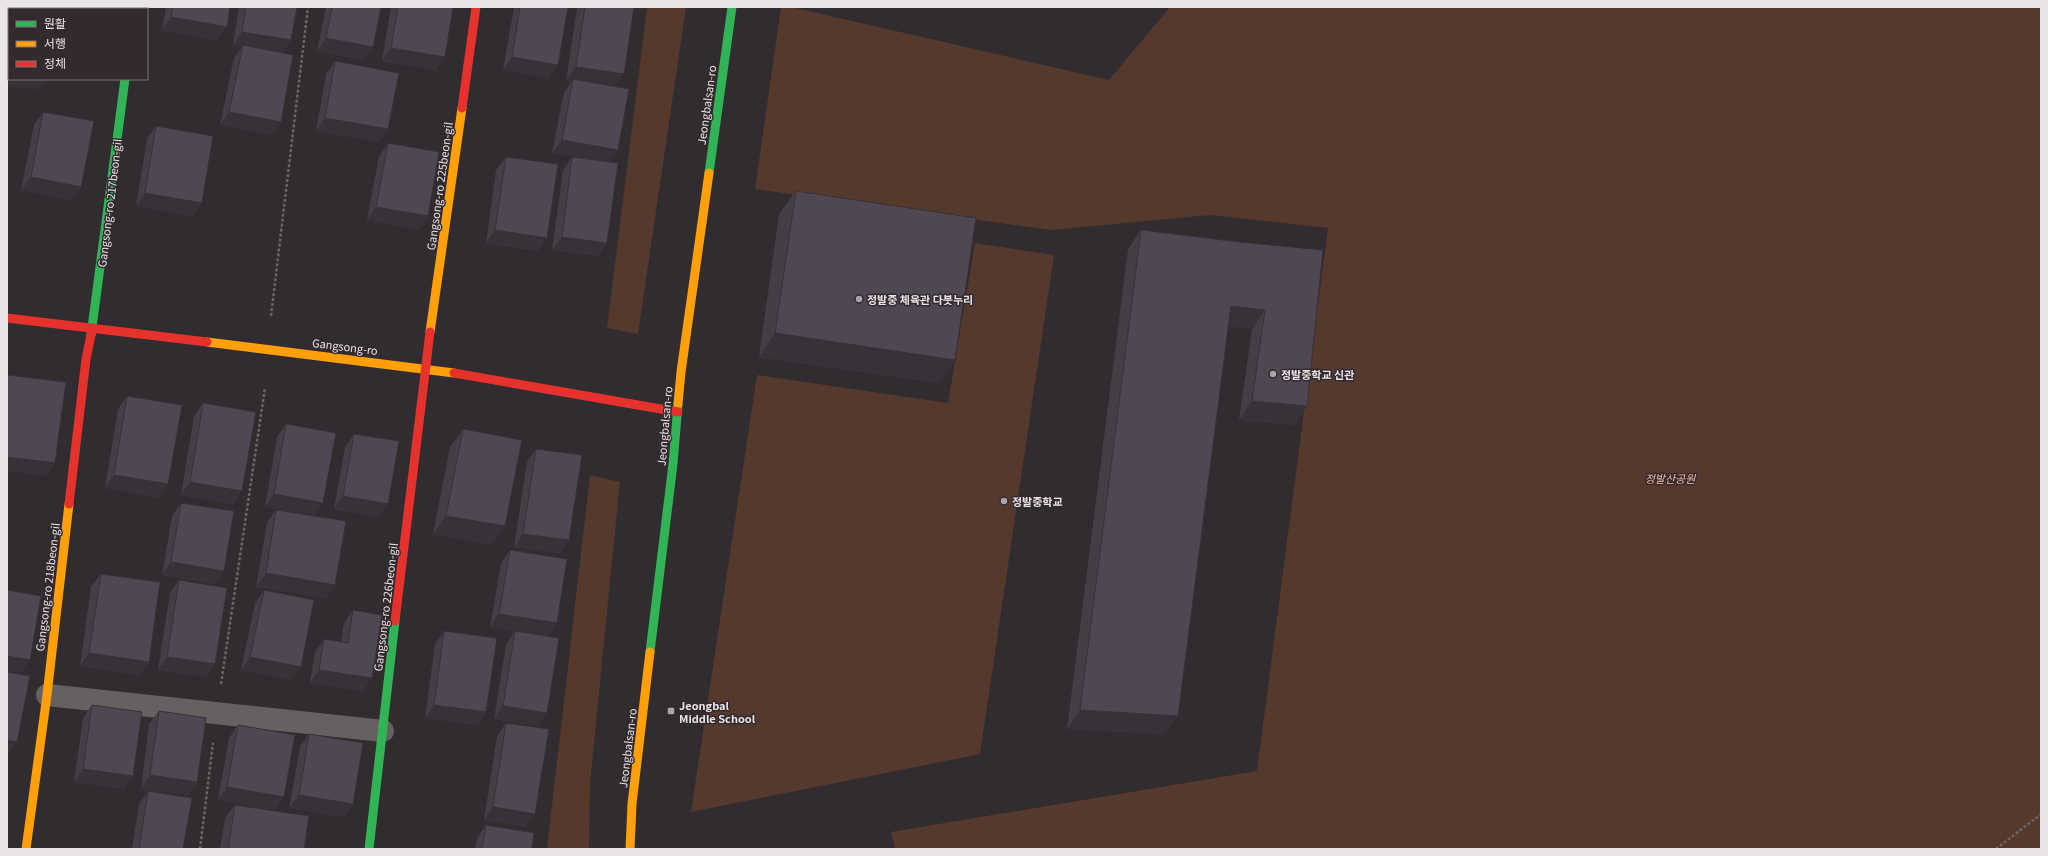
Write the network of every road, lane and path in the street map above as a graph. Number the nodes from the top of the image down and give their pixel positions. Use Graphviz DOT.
graph roads {
  1 [pos="308,7"];
  2 [pos="476,7"];
  3 [pos="732,7"];
  4 [pos="125,80"];
  5 [pos="271,316"];
  6 [pos="7,318"];
  7 [pos="93,328"];
  8 [pos="425,368"];
  9 [pos="265,388"];
  10 [pos="678,412"];
  11 [pos="221,684"];
  12 [pos="47,695"];
  13 [pos="383,731"];
  14 [pos="213,743"];
  15 [pos="2041,814"];
  16 [pos="26,849"];
  17 [pos="200,849"];
  18 [pos="369,849"];
  19 [pos="630,849"];
  20 [pos="1996,849"];
  1 -- 5 [label="path"];
  2 -- 8 [label="street, Gangsong-ro 225beon-gil"];
  3 -- 10 [label="street, Jeongbalsan-ro"];
  4 -- 7 [label="street, Gangsong-ro 217beon-gil"];
  6 -- 7 [label="street, Gangsong-ro"];
  7 -- 8 [label="street, Gangsong-ro"];
  7 -- 12 [label="street, Gangsong-ro 218beon-gil"];
  8 -- 10 [label="street, Gangsong-ro"];
  8 -- 13 [label="street, Gangsong-ro 226beon-gil"];
  9 -- 11 [label="path"];
  10 -- 19 [label="street, Jeongbalsan-ro"];
  12 -- 13 [label="street"];
  12 -- 16 [label="street, Gangsong-ro 218beon-gil"];
  13 -- 18 [label="street, Gangsong-ro 226beon-gil"];
  14 -- 17 [label="path"];
  15 -- 20 [label="path"];
}
